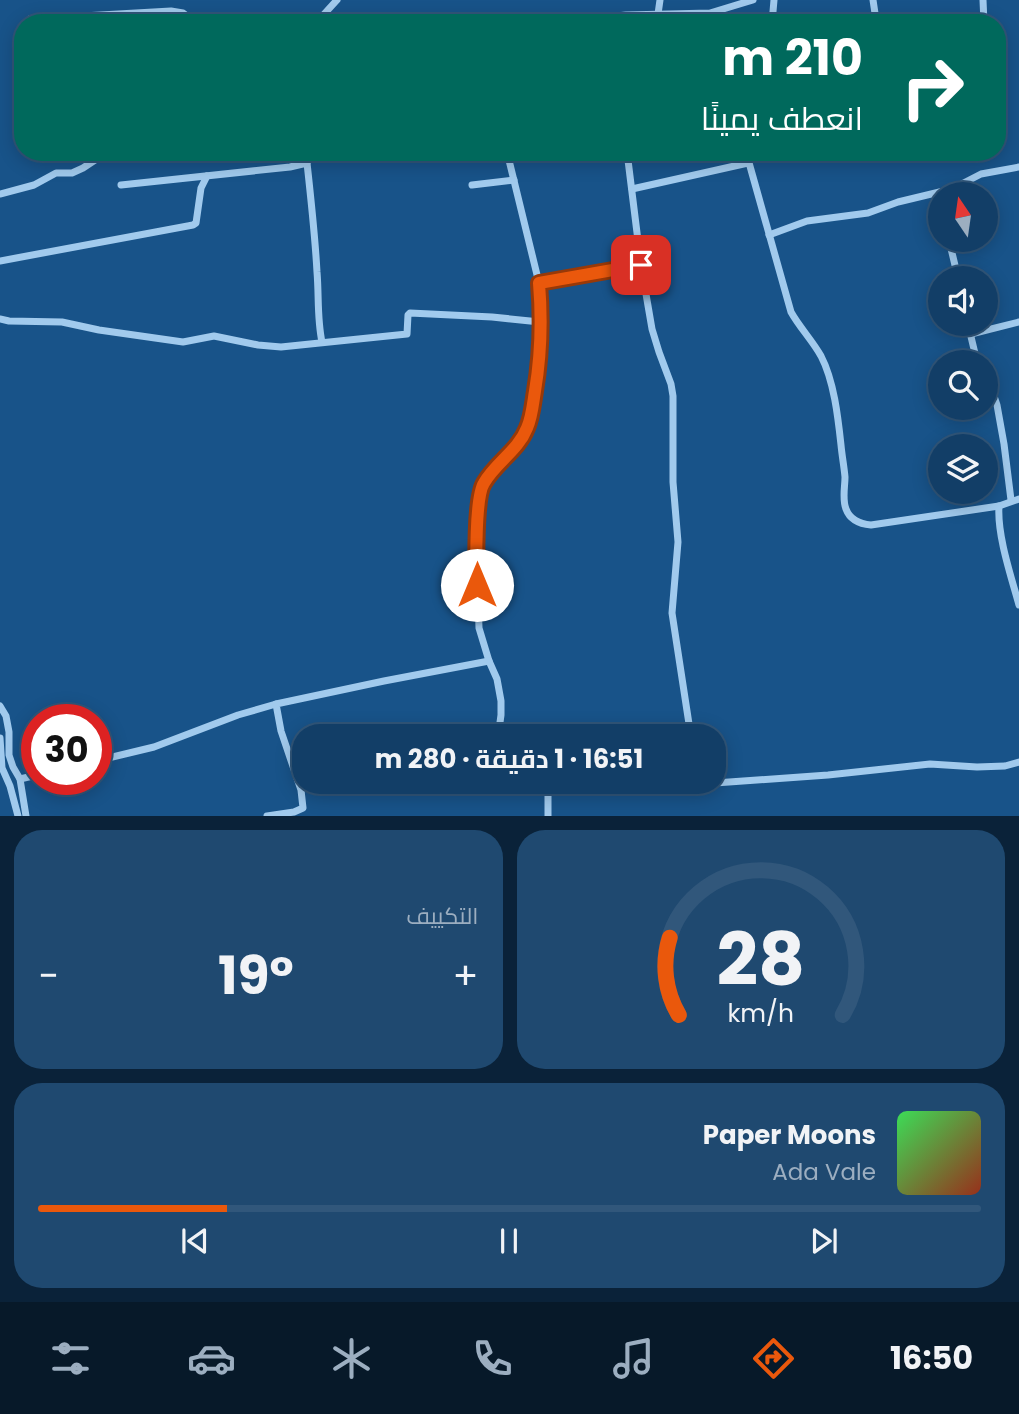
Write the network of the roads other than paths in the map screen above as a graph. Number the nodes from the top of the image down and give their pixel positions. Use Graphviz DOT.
graph roads {
  1 [pos="337,0"];
  2 [pos="660,0"];
  3 [pos="753,0"];
  4 [pos="658,13"];
  5 [pos="118,14"];
  6 [pos="185,14"];
  7 [pos="324,14"];
  8 [pos="653,14"];
  9 [pos="94,161"];
  10 [pos="509,161"];
  11 [pos="628,161"];
  12 [pos="307,163"];
  13 [pos="748,163"];
  14 [pos="1019,167"];
  15 [pos="207,176"];
  16 [pos="514,180"];
  17 [pos="967,182"];
  18 [pos="121,185"];
  19 [pos="472,185"];
  20 [pos="632,189"];
  21 [pos="0,194"];
  22 [pos="928,196"];
  23 [pos="769,234"];
  24 [pos="0,261"];
  25 [pos="641,265"];
  26 [pos="539,283"];
  27 [pos="0,319"];
  28 [pos="540,322"];
  29 [pos="1019,322"];
  30 [pos="998,327"];
  31 [pos="322,342"];
  32 [pos="998,411"];
  33 [pos="1015,500"];
  34 [pos="999,506"];
  35 [pos="1019,605"];
  36 [pos="489,662"];
  37 [pos="276,704"];
  38 [pos="0,706"];
  39 [pos="500,724"];
  40 [pos="689,724"];
  41 [pos="0,738"];
  42 [pos="112,757"];
  43 [pos="1019,762"];
  44 [pos="1,768"];
  45 [pos="20,779"];
  46 [pos="726,781"];
  47 [pos="548,794"];
  48 [pos="18,816"];
  49 [pos="26,816"];
  50 [pos="267,816"];
  51 [pos="548,816"];
  1 -- 7 [label="street"];
  2 -- 4 [label="street"];
  3 -- 4 [label="street"];
  4 -- 8 [label="street"];
  5 -- 6 [label="street"];
  9 -- 21 [label="street"];
  10 -- 16 [label="street"];
  11 -- 20 [label="street"];
  12 -- 15 [label="street"];
  12 -- 31 [label="street"];
  13 -- 20 [label="street"];
  13 -- 23 [label="street"];
  14 -- 17 [label="street"];
  15 -- 18 [label="street"];
  15 -- 24 [label="street"];
  16 -- 19 [label="street"];
  16 -- 26 [label="street"];
  20 -- 25 [label="street"];
  22 -- 23 [label="street"];
  23 -- 34 [label="street"];
  25 -- 26 [label="street"];
  25 -- 40 [label="street"];
  26 -- 28 [label="street"];
  27 -- 31 [label="street"];
  28 -- 31 [label="street"];
  28 -- 36 [label="street"];
  29 -- 30 [label="street"];
  32 -- 33 [label="street"];
  33 -- 34 [label="street"];
  34 -- 35 [label="street"];
  36 -- 37 [label="street"];
  36 -- 39 [label="street"];
  37 -- 42 [label="street"];
  37 -- 50 [label="street"];
  38 -- 45 [label="street"];
  41 -- 44 [label="street"];
  43 -- 46 [label="street"];
  44 -- 48 [label="street"];
  45 -- 49 [label="street"];
  47 -- 51 [label="street"];
}
